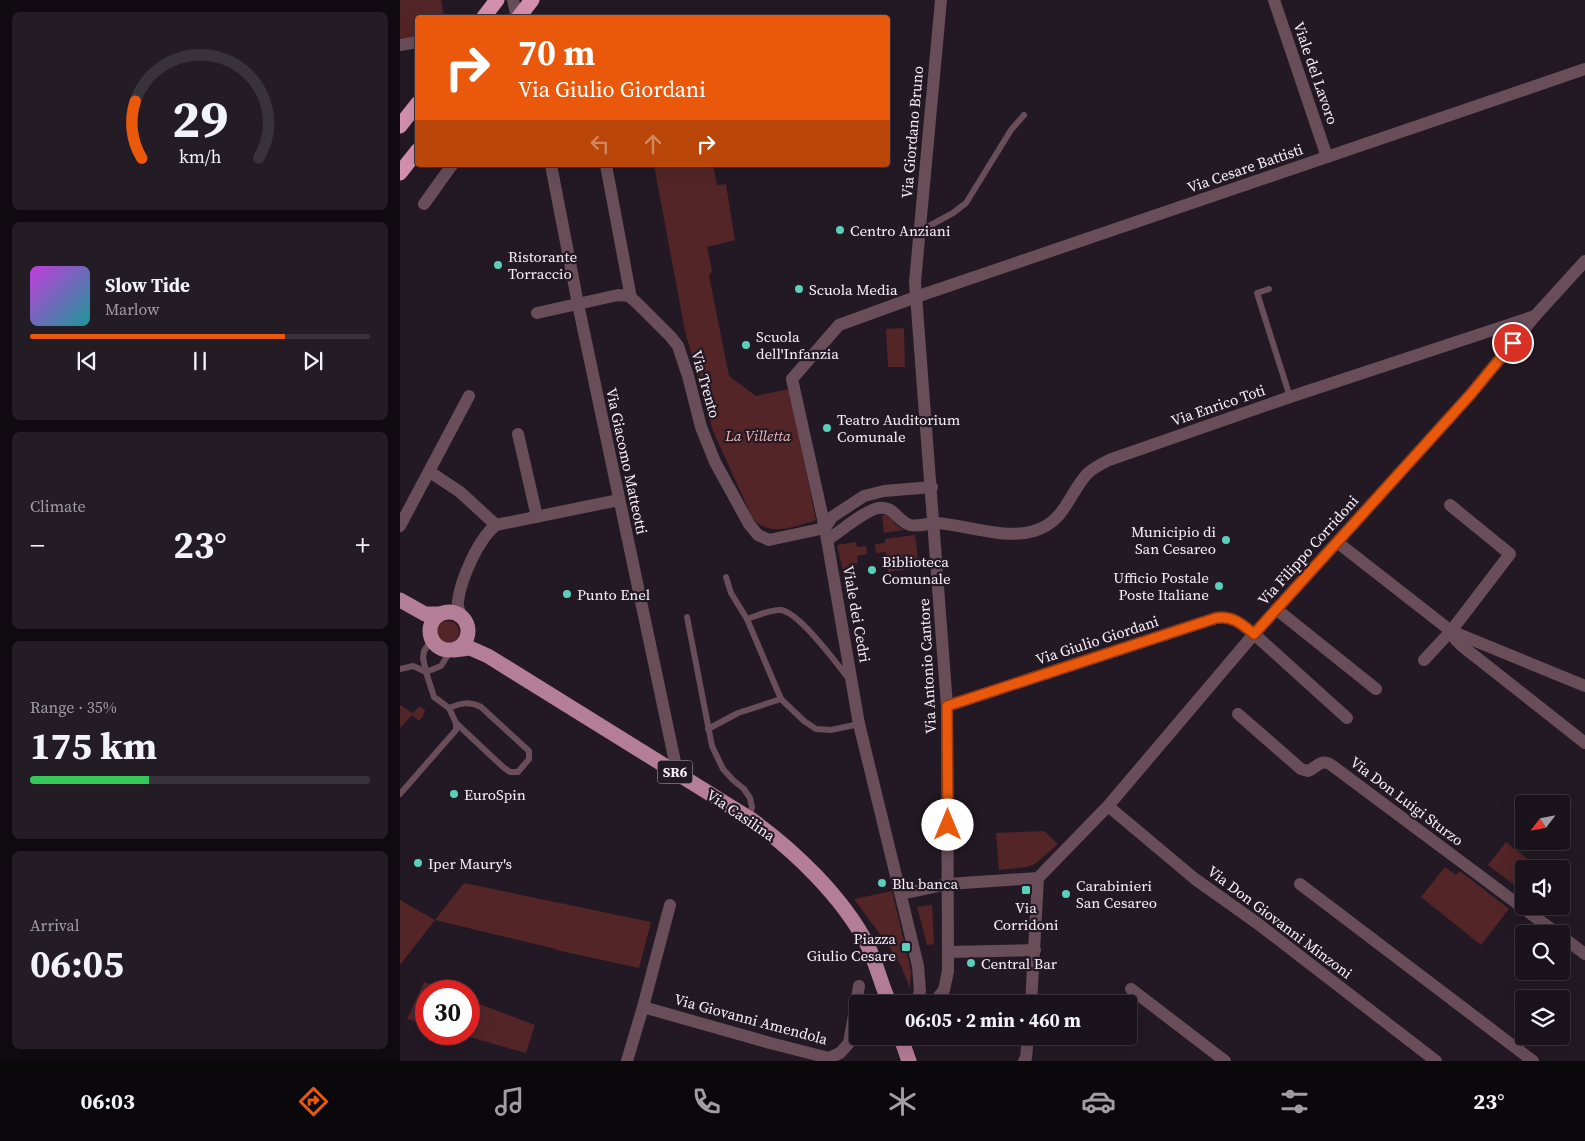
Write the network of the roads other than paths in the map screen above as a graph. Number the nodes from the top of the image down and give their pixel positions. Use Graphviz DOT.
graph roads {
  1 [pos="497,0"];
  2 [pos="512,0"];
  3 [pos="532,0"];
  4 [pos="941,0"];
  5 [pos="1274,0"];
  6 [pos="484,15"];
  7 [pos="517,15"];
  8 [pos="520,15"];
  9 [pos="415,42"];
  10 [pos="400,45"];
  11 [pos="1585,69"];
  12 [pos="415,107"];
  13 [pos="1024,115"];
  14 [pos="400,126"];
  15 [pos="415,154"];
  16 [pos="1327,157"];
  17 [pos="451,167"];
  18 [pos="552,167"];
  19 [pos="606,167"];
  20 [pos="400,173"];
  21 [pos="424,204"];
  22 [pos="920,231"];
  23 [pos="1585,261"];
  24 [pos="1269,289"];
  25 [pos="916,297"];
  26 [pos="631,298"];
  27 [pos="578,304"];
  28 [pos="538,313"];
  29 [pos="1535,316"];
  30 [pos="469,396"];
  31 [pos="1290,397"];
  32 [pos="518,434"];
  33 [pos="430,472"];
  34 [pos="932,487"];
  35 [pos="619,500"];
  36 [pos="1450,505"];
  37 [pos="537,517"];
  38 [pos="935,523"];
  39 [pos="496,525"];
  40 [pos="400,526"];
  41 [pos="826,534"];
  42 [pos="1336,542"];
  43 [pos="726,577"];
  44 [pos="400,600"];
  45 [pos="415,609"];
  46 [pos="459,609"];
  47 [pos="1276,609"];
  48 [pos="442,614"];
  49 [pos="687,617"];
  50 [pos="747,620"];
  51 [pos="468,630"];
  52 [pos="1452,630"];
  53 [pos="1254,634"];
  54 [pos="431,637"];
  55 [pos="453,650"];
  56 [pos="488,656"];
  57 [pos="1424,660"];
  58 [pos="400,668"];
  59 [pos="426,672"];
  60 [pos="853,684"];
  61 [pos="1585,686"];
  62 [pos="1376,690"];
  63 [pos="781,699"];
  64 [pos="947,706"];
  65 [pos="449,708"];
  66 [pos="1238,714"];
  67 [pos="1347,718"];
  68 [pos="456,724"];
  69 [pos="859,724"];
  70 [pos="708,729"];
  71 [pos="1585,743"];
  72 [pos="676,762"];
  73 [pos="400,794"];
  74 [pos="1108,806"];
  75 [pos="749,818"];
  76 [pos="1038,878"];
  77 [pos="948,884"];
  78 [pos="1300,884"];
  79 [pos="901,894"];
  80 [pos="670,905"];
  81 [pos="1546,925"];
  82 [pos="1570,943"];
  83 [pos="1035,950"];
  84 [pos="948,952"];
  85 [pos="1585,954"];
  86 [pos="918,966"];
  87 [pos="947,979"];
  88 [pos="859,986"];
  89 [pos="1131,989"];
  90 [pos="858,995"];
  91 [pos="886,995"];
  92 [pos="919,995"];
  93 [pos="941,995"];
  94 [pos="1032,995"];
  95 [pos="644,1007"];
  96 [pos="849,1041"];
  97 [pos="903,1045"];
  98 [pos="1027,1045"];
  99 [pos="1026,1060"];
  100 [pos="627,1061"];
  101 [pos="909,1061"];
  102 [pos="1225,1061"];
  103 [pos="1436,1061"];
  104 [pos="1533,1061"];
  1 -- 6 [label="highway"];
  2 -- 7 [label="street"];
  3 -- 8 [label="highway"];
  4 -- 22 [label="street, Via Giordano Bruno"];
  5 -- 16 [label="street, Viale del Lavoro"];
  9 -- 10 [label="street"];
  11 -- 16 [label="street, Via Cesare Battisti"];
  12 -- 14 [label="highway"];
  13 -- 22 [label="lane"];
  15 -- 20 [label="highway"];
  16 -- 25 [label="street, Via Cesare Battisti"];
  17 -- 21 [label="street"];
  18 -- 27 [label="street, Via Giacomo Matteotti"];
  19 -- 26 [label="street"];
  22 -- 25 [label="street, Via Giordano Bruno"];
  23 -- 29 [label="street, Via Filippo Corridoni"];
  24 -- 31 [label="lane"];
  25 -- 34 [label="street, Via Antonio Cantore"];
  25 -- 41 [label="street, Viale dei Cedri"];
  26 -- 27 [label="street"];
  26 -- 41 [label="street, Via Trento"];
  27 -- 28 [label="street"];
  27 -- 35 [label="street, Via Giacomo Matteotti"];
  29 -- 31 [label="street, Via Enrico Toti"];
  29 -- 42 [label="street, Via Filippo Corridoni"];
  30 -- 33 [label="street"];
  31 -- 38 [label="street, Via Enrico Toti"];
  32 -- 37 [label="street"];
  33 -- 39 [label="street"];
  33 -- 40 [label="street"];
  34 -- 38 [label="street, Via Antonio Cantore"];
  34 -- 41 [label="street"];
  35 -- 37 [label="street"];
  35 -- 72 [label="street, Via Giacomo Matteotti"];
  36 -- 52 [label="street"];
  37 -- 39 [label="street"];
  38 -- 41 [label="street, Via Enrico Toti"];
  38 -- 64 [label="street, Via Antonio Cantore"];
  39 -- 46 [label="street"];
  41 -- 60 [label="street, Viale dei Cedri"];
  42 -- 47 [label="street, Via Filippo Corridoni"];
  42 -- 52 [label="street"];
  43 -- 50 [label="lane"];
  44 -- 45 [label="main road"];
  45 -- 48 [label="main road"];
  45 -- 54 [label="main road"];
  46 -- 48 [label="main road"];
  46 -- 51 [label="main road, SR6"];
  47 -- 53 [label="street, Via Filippo Corridoni"];
  47 -- 62 [label="street"];
  48 -- 54 [label="main road"];
  49 -- 70 [label="lane"];
  50 -- 60 [label="lane"];
  50 -- 63 [label="lane"];
  51 -- 55 [label="main road"];
  51 -- 56 [label="main road, Via Casilina / SR6"];
  52 -- 57 [label="street"];
  52 -- 61 [label="street"];
  52 -- 71 [label="street"];
  53 -- 64 [label="street, Via Giulio Giordani"];
  53 -- 67 [label="street, Via Giulio Giordani"];
  53 -- 74 [label="street, Via Filippo Corridoni"];
  54 -- 55 [label="main road, SR6"];
  54 -- 59 [label="lane"];
  55 -- 56 [label="main road, Via Casilina / SR6"];
  55 -- 59 [label="lane"];
  56 -- 75 [label="main road, Via Casilina / SR6"];
  58 -- 59 [label="lane"];
  59 -- 65 [label="lane"];
  60 -- 69 [label="street, Viale dei Cedri"];
  63 -- 69 [label="lane"];
  63 -- 70 [label="lane"];
  64 -- 77 [label="street, Via Antonio Cantore"];
  65 -- 68 [label="lane"];
  65 -- 68 [label="lane"];
  66 -- 81 [label="street, Via Don Luigi Sturzo"];
  68 -- 73 [label="lane"];
  69 -- 79 [label="street, Viale dei Cedri"];
  70 -- 75 [label="lane"];
  74 -- 76 [label="street, Via Filippo Corridoni"];
  74 -- 103 [label="street, Via Don Giovanni Minzoni"];
  75 -- 91 [label="main road, Via Casilina / SR6"];
  76 -- 77 [label="street"];
  76 -- 83 [label="street"];
  77 -- 79 [label="street"];
  77 -- 84 [label="street, Via Antonio Cantore"];
  78 -- 104 [label="street"];
  79 -- 86 [label="street, Viale dei Cedri"];
  80 -- 95 [label="street"];
  82 -- 85 [label="street"];
  83 -- 84 [label="street"];
  83 -- 94 [label="street"];
  84 -- 87 [label="street, Via Antonio Cantore"];
  86 -- 87 [label="street"];
  86 -- 92 [label="street, Viale dei Cedri"];
  87 -- 93 [label="street"];
  88 -- 90 [label="street, Via Giovanni Amendola"];
  89 -- 102 [label="street"];
  95 -- 96 [label="street, Via Giovanni Amendola"];
  95 -- 100 [label="street"];
  97 -- 101 [label="main road"];
  98 -- 99 [label="street"];
}
